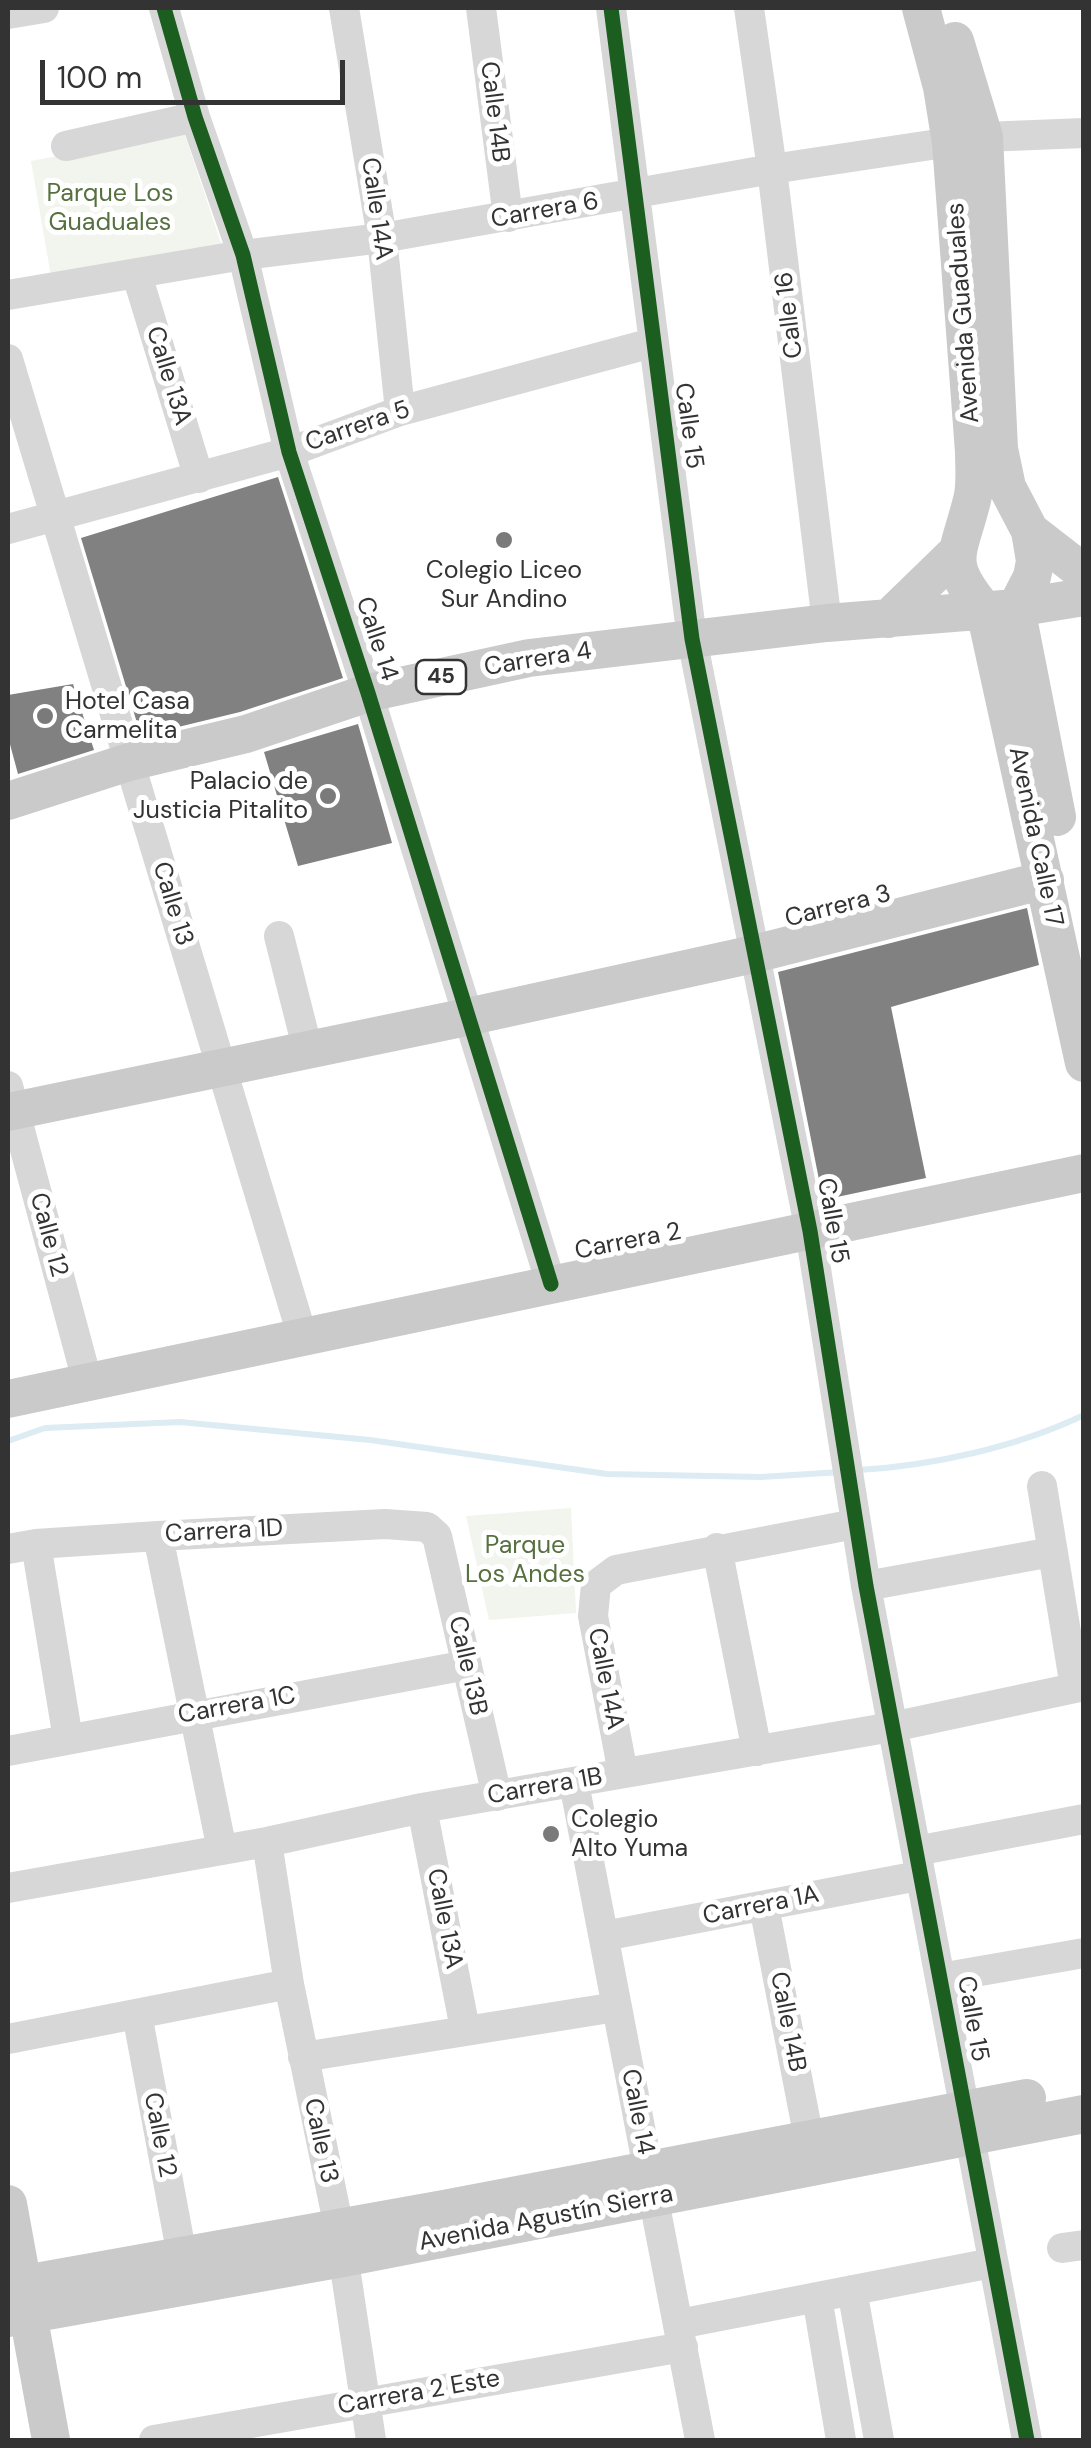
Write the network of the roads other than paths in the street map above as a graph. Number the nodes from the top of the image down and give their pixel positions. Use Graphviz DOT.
graph roads {
  1 [pos="164,8"];
  2 [pos="344,8"];
  3 [pos="480,8"];
  4 [pos="611,8"];
  5 [pos="749,8"];
  6 [pos="921,8"];
  7 [pos="946,8"];
  8 [pos="195,117"];
  9 [pos="1084,133"];
  10 [pos="967,140"];
  11 [pos="66,146"];
  12 [pos="772,169"];
  13 [pos="633,196"];
  14 [pos="508,217"];
  15 [pos="382,238"];
  16 [pos="243,255"];
  17 [pos="138,275"];
  18 [pos="8,295"];
  19 [pos="652,343"];
  20 [pos="8,359"];
  21 [pos="400,411"];
  22 [pos="289,452"];
  23 [pos="199,478"];
  24 [pos="54,515"];
  25 [pos="8,529"];
  26 [pos="1030,531"];
  27 [pos="956,553"];
  28 [pos="1084,573"];
  29 [pos="1084,596"];
  30 [pos="1000,610"];
  31 [pos="888,619"];
  32 [pos="827,623"];
  33 [pos="692,639"];
  34 [pos="368,693"];
  35 [pos="130,762"];
  36 [pos="8,801"];
  37 [pos="1045,880"];
  38 [pos="278,936"];
  39 [pos="1084,940"];
  40 [pos="754,954"];
  41 [pos="467,1017"];
  42 [pos="308,1051"];
  43 [pos="1084,1063"];
  44 [pos="221,1066"];
  45 [pos="10,1103"];
  46 [pos="1084,1172"];
  47 [pos="810,1231"];
  48 [pos="551,1284"];
  49 [pos="302,1335"];
  50 [pos="88,1384"];
  51 [pos="8,1399"];
  52 [pos="1042,1486"];
  53 [pos="855,1524"];
  54 [pos="158,1536"];
  55 [pos="437,1536"];
  56 [pos="22,1547"];
  57 [pos="716,1548"];
  58 [pos="1052,1552"];
  59 [pos="866,1586"];
  60 [pos="467,1665"];
  61 [pos="1079,1687"];
  62 [pos="196,1714"];
  63 [pos="892,1727"];
  64 [pos="68,1740"];
  65 [pos="757,1750"];
  66 [pos="8,1751"];
  67 [pos="623,1772"];
  68 [pos="574,1783"];
  69 [pos="497,1796"];
  70 [pos="422,1808"];
  71 [pos="1084,1819"];
  72 [pos="267,1842"];
  73 [pos="222,1850"];
  74 [pos="917,1864"];
  75 [pos="8,1888"];
  76 [pos="764,1906"];
  77 [pos="604,1936"];
  78 [pos="1084,1952"];
  79 [pos="940,1978"];
  80 [pos="289,1984"];
  81 [pos="616,2007"];
  82 [pos="137,2014"];
  83 [pos="466,2029"];
  84 [pos="8,2039"];
  85 [pos="303,2057"];
  86 [pos="1084,2088"];
  87 [pos="1084,2114"];
  88 [pos="965,2123"];
  89 [pos="809,2139"];
  90 [pos="651,2184"];
  91 [pos="8,2204"];
  92 [pos="340,2243"];
  93 [pos="182,2256"];
  94 [pos="992,2263"];
  95 [pos="852,2290"];
  96 [pos="817,2297"];
  97 [pos="17,2301"];
  98 [pos="681,2336"];
  99 [pos="364,2403"];
  100 [pos="52,2440"];
  101 [pos="154,2440"];
  102 [pos="371,2440"];
  103 [pos="700,2440"];
  104 [pos="841,2440"];
  105 [pos="879,2440"];
  106 [pos="1026,2440"];
  1 -- 8 [label="street, Calle 14"];
  2 -- 15 [label="street, Calle 14A"];
  3 -- 14 [label="street, Calle 14B"];
  4 -- 13 [label="street, Calle 15"];
  5 -- 12 [label="street, Calle 16"];
  6 -- 10 [label="main road, Avenida Guaduales"];
  7 -- 10 [label="main road, Avenida Guaduales"];
  8 -- 11 [label="street"];
  8 -- 16 [label="street, Calle 14"];
  9 -- 10 [label="street, Carrera 6"];
  10 -- 12 [label="street, Carrera 6"];
  10 -- 26 [label="main road, Avenida Guaduales"];
  10 -- 27 [label="main road, Avenida Guaduales"];
  12 -- 13 [label="street, Carrera 6"];
  12 -- 32 [label="street, Calle 16"];
  13 -- 14 [label="street, Carrera 6"];
  13 -- 19 [label="street, Calle 15"];
  14 -- 15 [label="street, Carrera 6"];
  15 -- 16 [label="street, Carrera 6"];
  15 -- 21 [label="street, Calle 14A"];
  16 -- 17 [label="street, Carrera 6"];
  16 -- 22 [label="street, Calle 14"];
  17 -- 18 [label="street, Carrera 6"];
  17 -- 23 [label="street, Calle 13A"];
  19 -- 21 [label="street, Carrera 5"];
  19 -- 33 [label="street, Calle 15"];
  20 -- 24 [label="street, Calle 13"];
  21 -- 22 [label="street, Carrera 5"];
  22 -- 23 [label="street, Carrera 5"];
  22 -- 34 [label="street, Calle 14"];
  23 -- 24 [label="street, Carrera 5"];
  24 -- 25 [label="street, Carrera 5"];
  24 -- 35 [label="street, Calle 13"];
  26 -- 28 [label="main road"];
  26 -- 30 [label="main road, Avenida Guaduales"];
  27 -- 30 [label="main road"];
  27 -- 31 [label="main road"];
  29 -- 30 [label="main road, Carrera 4 / 45"];
  30 -- 31 [label="main road, Carrera 4 / 45"];
  30 -- 37 [label="main road, Avenida Calle 17"];
  30 -- 39 [label="main road, Avenida Calle 17"];
  31 -- 32 [label="main road, Carrera 4 / 45"];
  32 -- 33 [label="main road, Carrera 4 / 45"];
  33 -- 34 [label="main road, Carrera 4 / 45"];
  33 -- 40 [label="street, Calle 15"];
  34 -- 35 [label="main road, Carrera 4 / 45"];
  34 -- 41 [label="street, Calle 14"];
  35 -- 36 [label="main road, Carrera 4 / 45"];
  35 -- 44 [label="street, Calle 13"];
  37 -- 40 [label="main road, Carrera 3"];
  37 -- 43 [label="main road, Avenida Calle 17"];
  38 -- 42 [label="street"];
  40 -- 41 [label="main road, Carrera 3"];
  40 -- 47 [label="street, Calle 15"];
  41 -- 42 [label="main road, Carrera 3"];
  41 -- 48 [label="street, Calle 14"];
  42 -- 44 [label="main road, Carrera 3"];
  44 -- 45 [label="main road, Carrera 3"];
  44 -- 49 [label="street, Calle 13"];
  45 -- 50 [label="street, Calle 12"];
  46 -- 47 [label="main road, Carrera 2"];
  47 -- 48 [label="main road, Carrera 2"];
  47 -- 53 [label="street, Calle 15"];
  48 -- 49 [label="main road, Carrera 2"];
  49 -- 50 [label="main road, Carrera 2"];
  50 -- 51 [label="main road, Carrera 2"];
  52 -- 58 [label="street"];
  53 -- 57 [label="street"];
  53 -- 59 [label="street, Calle 15"];
  54 -- 55 [label="street, Carrera 1D"];
  54 -- 56 [label="street, Carrera 1D"];
  54 -- 62 [label="street"];
  55 -- 60 [label="street, Calle 13B"];
  56 -- 64 [label="street"];
  57 -- 65 [label="street"];
  57 -- 67 [label="street, Calle 14A"];
  58 -- 59 [label="street"];
  58 -- 61 [label="street"];
  59 -- 63 [label="street, Calle 15"];
  60 -- 62 [label="street, Carrera 1C"];
  60 -- 69 [label="street, Calle 13B"];
  61 -- 63 [label="street, Carrera 1B"];
  62 -- 64 [label="street, Carrera 1C"];
  62 -- 73 [label="street"];
  63 -- 65 [label="street, Carrera 1B"];
  63 -- 74 [label="street, Calle 15"];
  64 -- 66 [label="street, Carrera 1C"];
  65 -- 67 [label="street, Carrera 1B"];
  67 -- 68 [label="street, Carrera 1B"];
  68 -- 69 [label="street, Carrera 1B"];
  68 -- 77 [label="street, Calle 14"];
  69 -- 70 [label="street, Carrera 1B"];
  70 -- 72 [label="street, Carrera 1B"];
  70 -- 83 [label="street, Calle 13A"];
  71 -- 74 [label="street, Carrera 1A"];
  72 -- 73 [label="street, Carrera 1B"];
  72 -- 80 [label="street, Calle 13"];
  73 -- 75 [label="street, Carrera 1B"];
  74 -- 76 [label="street, Carrera 1A"];
  74 -- 79 [label="street, Calle 15"];
  76 -- 77 [label="street, Carrera 1A"];
  76 -- 89 [label="street, Calle 14B"];
  77 -- 81 [label="street, Calle 14"];
  78 -- 79 [label="street"];
  79 -- 88 [label="street, Calle 15"];
  80 -- 82 [label="street"];
  80 -- 85 [label="street, Calle 13"];
  81 -- 83 [label="street"];
  81 -- 90 [label="street, Calle 14"];
  82 -- 84 [label="street"];
  82 -- 93 [label="street, Calle 12"];
  83 -- 85 [label="street"];
  85 -- 92 [label="street, Calle 13"];
  86 -- 88 [label="main road, Avenida Agustín Sierra"];
  87 -- 88 [label="main road, Avenida Agustín Sierra"];
  88 -- 89 [label="main road, Avenida Agustín Sierra"];
  88 -- 90 [label="main road, Avenida Agustín Sierra"];
  88 -- 94 [label="street, Calle 15"];
  89 -- 90 [label="main road, Avenida Agustín Sierra"];
  90 -- 92 [label="main road, Avenida Agustín Sierra"];
  90 -- 98 [label="street, Calle 14"];
  91 -- 97 [label="main road"];
  92 -- 93 [label="main road, Avenida Agustín Sierra"];
  92 -- 97 [label="main road, Avenida Agustín Sierra"];
  92 -- 99 [label="street, Calle 13"];
  93 -- 97 [label="main road, Avenida Agustín Sierra"];
  94 -- 95 [label="street, Carrera 2 Este"];
  94 -- 106 [label="street, Calle 15"];
  95 -- 96 [label="street, Carrera 2 Este"];
  95 -- 105 [label="street"];
  96 -- 98 [label="street, Carrera 2 Este"];
  96 -- 104 [label="street"];
  97 -- 100 [label="main road"];
  98 -- 99 [label="street, Carrera 2 Este"];
  98 -- 103 [label="street, Calle 14"];
  99 -- 101 [label="street, Carrera 2 Este"];
  99 -- 102 [label="street, Calle 13"];
}
